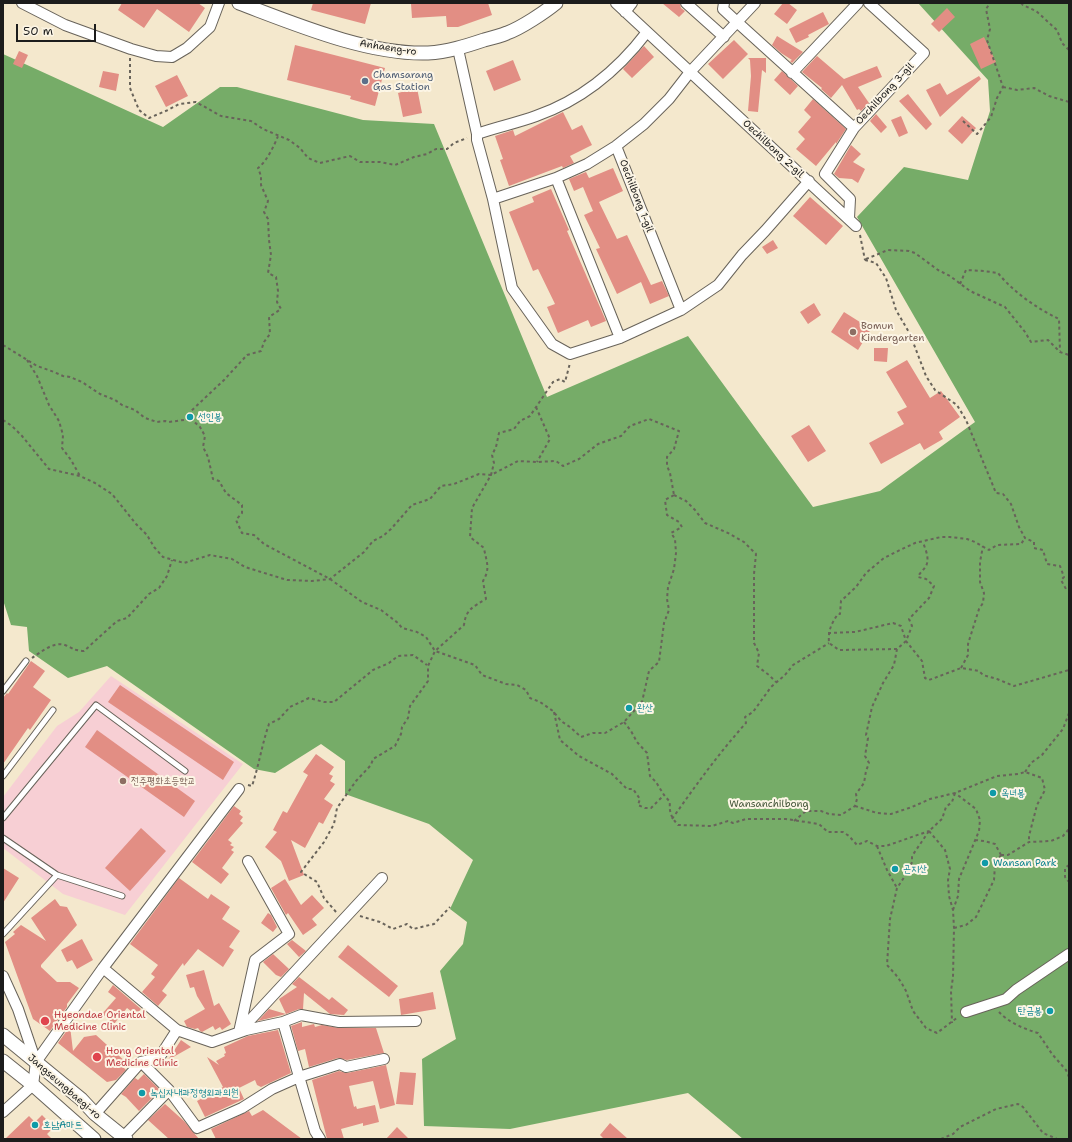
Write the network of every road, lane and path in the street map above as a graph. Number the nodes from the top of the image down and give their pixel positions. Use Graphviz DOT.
graph roads {
  1 [pos="22,3"];
  2 [pos="219,3"];
  3 [pos="239,3"];
  4 [pos="556,3"];
  5 [pos="616,3"];
  6 [pos="632,3"];
  7 [pos="686,3"];
  8 [pos="724,3"];
  9 [pos="755,3"];
  10 [pos="858,3"];
  11 [pos="869,3"];
  12 [pos="990,3"];
  13 [pos="1021,3"];
  14 [pos="625,12"];
  15 [pos="737,22"];
  16 [pos="647,32"];
  17 [pos="724,36"];
  18 [pos="131,49"];
  19 [pos="458,49"];
  20 [pos="1069,50"];
  21 [pos="690,72"];
  22 [pos="792,73"];
  23 [pos="1003,87"];
  24 [pos="1069,102"];
  25 [pos="963,121"];
  26 [pos="854,128"];
  27 [pos="278,136"];
  28 [pos="477,137"];
  29 [pos="616,146"];
  30 [pos="556,178"];
  31 [pos="809,181"];
  32 [pos="493,199"];
  33 [pos="849,218"];
  34 [pos="856,226"];
  35 [pos="865,260"];
  36 [pos="960,284"];
  37 [pos="681,310"];
  38 [pos="620,338"];
  39 [pos="3,345"];
  40 [pos="1060,352"];
  41 [pos="573,353"];
  42 [pos="1069,356"];
  43 [pos="26,360"];
  44 [pos="536,407"];
  45 [pos="191,419"];
  46 [pos="3,420"];
  47 [pos="538,462"];
  48 [pos="491,475"];
  49 [pos="80,476"];
  50 [pos="674,495"];
  51 [pos="1025,538"];
  52 [pos="923,542"];
  53 [pos="983,546"];
  54 [pos="172,560"];
  55 [pos="330,579"];
  56 [pos="1069,589"];
  57 [pos="828,633"];
  58 [pos="906,641"];
  59 [pos="829,643"];
  60 [pos="897,649"];
  61 [pos="435,651"];
  62 [pos="26,661"];
  63 [pos="428,666"];
  64 [pos="961,668"];
  65 [pos="1069,670"];
  66 [pos="776,682"];
  67 [pos="3,691"];
  68 [pos="53,710"];
  69 [pos="553,711"];
  70 [pos="1069,714"];
  71 [pos="624,722"];
  72 [pos="185,771"];
  73 [pos="1025,772"];
  74 [pos="3,776"];
  75 [pos="238,789"];
  76 [pos="955,793"];
  77 [pos="664,795"];
  78 [pos="855,806"];
  79 [pos="3,818"];
  80 [pos="672,819"];
  81 [pos="794,821"];
  82 [pos="1069,829"];
  83 [pos="929,831"];
  84 [pos="3,838"];
  85 [pos="975,840"];
  86 [pos="1029,842"];
  87 [pos="877,846"];
  88 [pos="1001,855"];
  89 [pos="248,861"];
  90 [pos="1069,866"];
  91 [pos="57,875"];
  92 [pos="382,878"];
  93 [pos="1069,882"];
  94 [pos="897,888"];
  95 [pos="122,896"];
  96 [pos="450,907"];
  97 [pos="953,910"];
  98 [pos="345,917"];
  99 [pos="954,928"];
  100 [pos="3,934"];
  101 [pos="1069,954"];
  102 [pos="102,968"];
  103 [pos="3,976"];
  104 [pos="992,1004"];
  105 [pos="966,1012"];
  106 [pos="416,1021"];
  107 [pos="283,1022"];
  108 [pos="177,1030"];
  109 [pos="239,1032"];
  110 [pos="3,1035"];
  111 [pos="384,1059"];
  112 [pos="3,1060"];
  113 [pos="36,1062"];
  114 [pos="141,1062"];
  115 [pos="299,1076"];
  116 [pos="1069,1077"];
  117 [pos="33,1085"];
  118 [pos="169,1090"];
  119 [pos="3,1112"];
  120 [pos="95,1114"];
  121 [pos="124,1138"];
  122 [pos="94,1139"];
  123 [pos="320,1139"];
  124 [pos="941,1139"];
  125 [pos="1057,1139"];
  1 -- 18 [label="street"];
  2 -- 18 [label="street"];
  3 -- 19 [label="street, Anhaeng-ro"];
  4 -- 19 [label="street, Anhaeng-ro"];
  5 -- 14 [label="street, Oechilbong 2-gil"];
  6 -- 14 [label="street"];
  7 -- 17 [label="street"];
  8 -- 15 [label="street, Oechilbong 3-gil"];
  9 -- 15 [label="street"];
  10 -- 22 [label="street"];
  11 -- 26 [label="street, Oechilbong 3-gil"];
  12 -- 23 [label="path"];
  13 -- 20 [label="path"];
  14 -- 16 [label="street, Oechilbong 2-gil"];
  15 -- 17 [label="street"];
  15 -- 22 [label="street, Oechilbong 3-gil"];
  16 -- 21 [label="street, Oechilbong 2-gil"];
  16 -- 28 [label="street"];
  17 -- 21 [label="street"];
  18 -- 27 [label="path"];
  19 -- 28 [label="street"];
  21 -- 29 [label="street"];
  21 -- 31 [label="street, Oechilbong 2-gil"];
  22 -- 26 [label="street, Oechilbong 3-gil"];
  23 -- 24 [label="path"];
  23 -- 25 [label="path"];
  26 -- 33 [label="street"];
  27 -- 28 [label="path"];
  27 -- 45 [label="path"];
  28 -- 32 [label="street"];
  29 -- 30 [label="street, Oechilbong 1-gil"];
  29 -- 37 [label="street, Oechilbong 1-gil"];
  30 -- 32 [label="street, Oechilbong 1-gil"];
  30 -- 38 [label="street"];
  31 -- 33 [label="street, Oechilbong 2-gil"];
  31 -- 37 [label="street"];
  32 -- 41 [label="street"];
  33 -- 34 [label="street, Oechilbong 2-gil"];
  34 -- 35 [label="path"];
  35 -- 36 [label="path"];
  35 -- 51 [label="path"];
  36 -- 40 [label="path"];
  36 -- 40 [label="path"];
  37 -- 38 [label="street"];
  38 -- 41 [label="street"];
  39 -- 43 [label="path"];
  40 -- 42 [label="path"];
  41 -- 44 [label="path"];
  43 -- 45 [label="path"];
  43 -- 49 [label="path"];
  44 -- 47 [label="path"];
  44 -- 48 [label="path"];
  45 -- 55 [label="path"];
  46 -- 49 [label="path"];
  47 -- 48 [label="path"];
  47 -- 50 [label="path"];
  48 -- 55 [label="path"];
  48 -- 61 [label="path"];
  49 -- 54 [label="path"];
  50 -- 66 [label="path"];
  50 -- 71 [label="path"];
  51 -- 53 [label="path"];
  51 -- 56 [label="path"];
  52 -- 53 [label="path"];
  52 -- 57 [label="path"];
  52 -- 58 [label="path"];
  53 -- 64 [label="path"];
  54 -- 55 [label="path"];
  54 -- 62 [label="path"];
  55 -- 61 [label="path"];
  57 -- 58 [label="path"];
  57 -- 59 [label="path"];
  58 -- 60 [label="path"];
  58 -- 64 [label="path"];
  59 -- 60 [label="path"];
  59 -- 66 [label="path"];
  60 -- 78 [label="path"];
  61 -- 63 [label="path"];
  61 -- 69 [label="path"];
  62 -- 67 [label="lane"];
  63 -- 75 [label="path"];
  63 -- 98 [label="path"];
  64 -- 65 [label="path"];
  66 -- 80 [label="path"];
  68 -- 74 [label="lane"];
  69 -- 71 [label="path"];
  69 -- 77 [label="path"];
  70 -- 73 [label="path"];
  71 -- 77 [label="path"];
  72 -- 79 [label="lane"];
  73 -- 76 [label="path"];
  73 -- 86 [label="path"];
  75 -- 102 [label="street"];
  76 -- 78 [label="path"];
  76 -- 83 [label="path"];
  76 -- 85 [label="path"];
  77 -- 80 [label="path"];
  78 -- 81 [label="path"];
  80 -- 81 [label="path"];
  81 -- 87 [label="path"];
  82 -- 86 [label="path"];
  83 -- 87 [label="path"];
  83 -- 94 [label="path"];
  83 -- 97 [label="path"];
  84 -- 91 [label="lane"];
  85 -- 88 [label="path"];
  85 -- 97 [label="path"];
  86 -- 88 [label="path"];
  87 -- 94 [label="path"];
  88 -- 99 [label="path"];
  89 -- 109 [label="street"];
  90 -- 93 [label="path"];
  91 -- 95 [label="lane"];
  91 -- 100 [label="lane"];
  92 -- 98 [label="street"];
  94 -- 99 [label="path"];
  96 -- 98 [label="path"];
  97 -- 99 [label="path"];
  98 -- 109 [label="street"];
  101 -- 104 [label="street"];
  102 -- 108 [label="street"];
  102 -- 113 [label="street"];
  103 -- 113 [label="street"];
  104 -- 105 [label="street"];
  104 -- 116 [label="path"];
  106 -- 107 [label="street"];
  107 -- 109 [label="street"];
  107 -- 115 [label="street"];
  108 -- 109 [label="street"];
  108 -- 114 [label="street"];
  110 -- 113 [label="street, Jangseungbaegi-ro"];
  111 -- 115 [label="street"];
  112 -- 117 [label="street, Jangseungbaegi-ro"];
  113 -- 117 [label="street"];
  113 -- 120 [label="street, Jangseungbaegi-ro"];
  114 -- 118 [label="street"];
  114 -- 120 [label="street"];
  115 -- 118 [label="street"];
  115 -- 123 [label="street"];
  117 -- 119 [label="street"];
  117 -- 122 [label="street, Jangseungbaegi-ro"];
  118 -- 121 [label="street"];
  120 -- 121 [label="street, Jangseungbaegi-ro"];
  124 -- 125 [label="path"];
}
